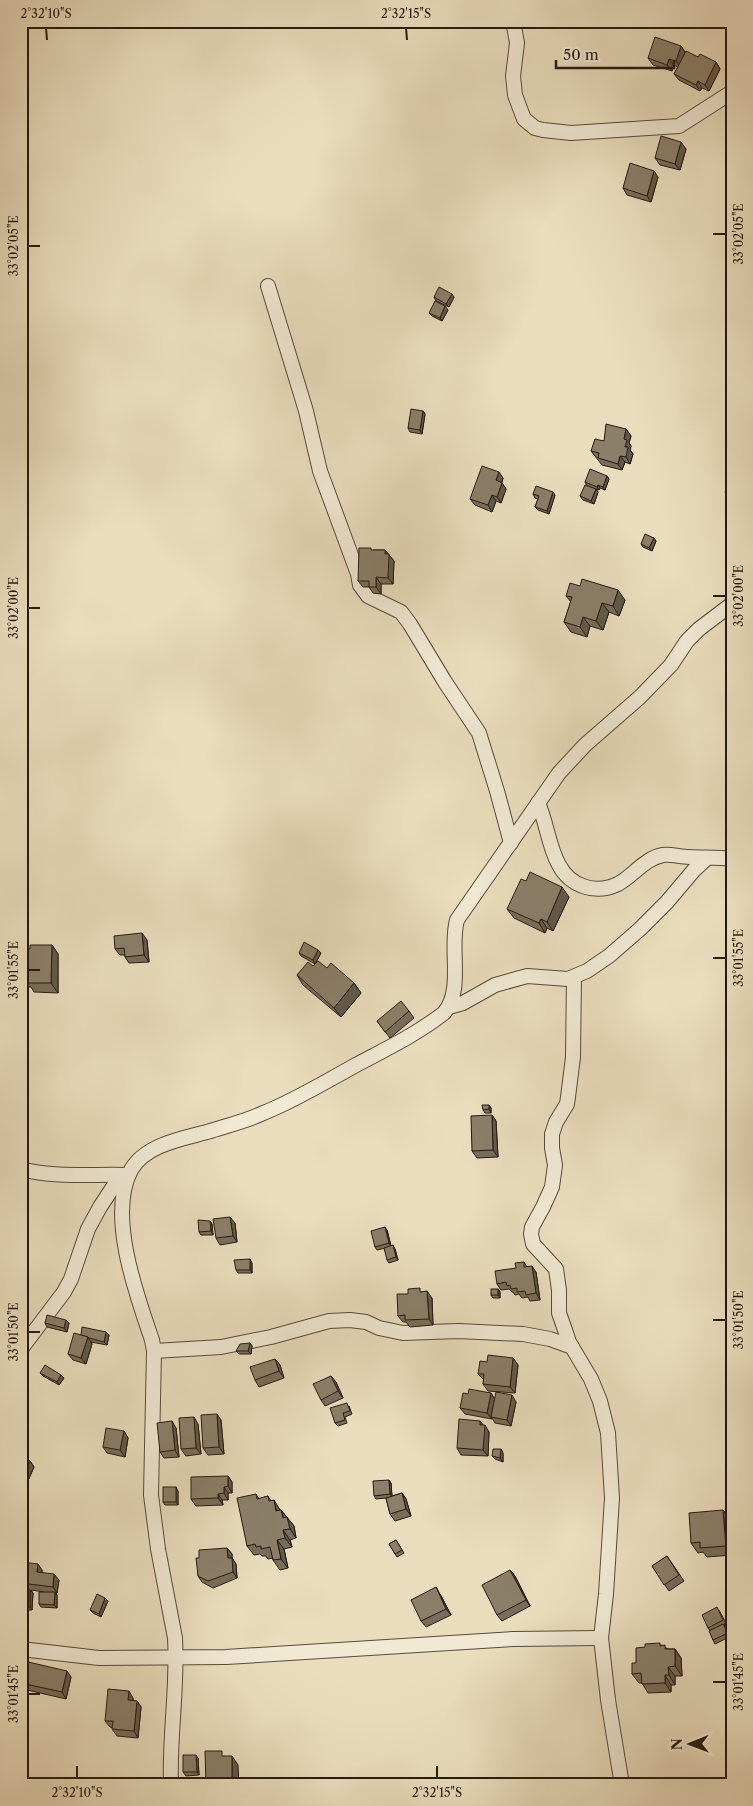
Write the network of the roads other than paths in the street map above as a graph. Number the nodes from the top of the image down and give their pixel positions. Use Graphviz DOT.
graph roads {
  1 [pos="513,21"];
  2 [pos="732,92"];
  3 [pos="268,286"];
  4 [pos="732,604"];
  5 [pos="538,803"];
  6 [pos="511,842"];
  7 [pos="707,858"];
  8 [pos="732,859"];
  9 [pos="574,977"];
  10 [pos="449,1007"];
  11 [pos="21,1169"];
  12 [pos="125,1175"];
  13 [pos="572,1348"];
  14 [pos="21,1349"];
  15 [pos="154,1351"];
  16 [pos="601,1638"];
  17 [pos="21,1649"];
  18 [pos="176,1657"];
  19 [pos="171,1785"];
  20 [pos="622,1785"];
  1 -- 2 [label="street"];
  3 -- 6 [label="street"];
  4 -- 5 [label="street"];
  5 -- 6 [label="street"];
  5 -- 7 [label="street"];
  6 -- 10 [label="street"];
  7 -- 8 [label="street"];
  7 -- 9 [label="street"];
  9 -- 10 [label="street"];
  9 -- 13 [label="street"];
  10 -- 12 [label="street"];
  11 -- 12 [label="street"];
  12 -- 14 [label="street"];
  12 -- 15 [label="street"];
  13 -- 15 [label="street"];
  13 -- 16 [label="street"];
  15 -- 18 [label="street"];
  16 -- 18 [label="street"];
  16 -- 20 [label="street"];
  17 -- 18 [label="street"];
  18 -- 19 [label="street"];
}
